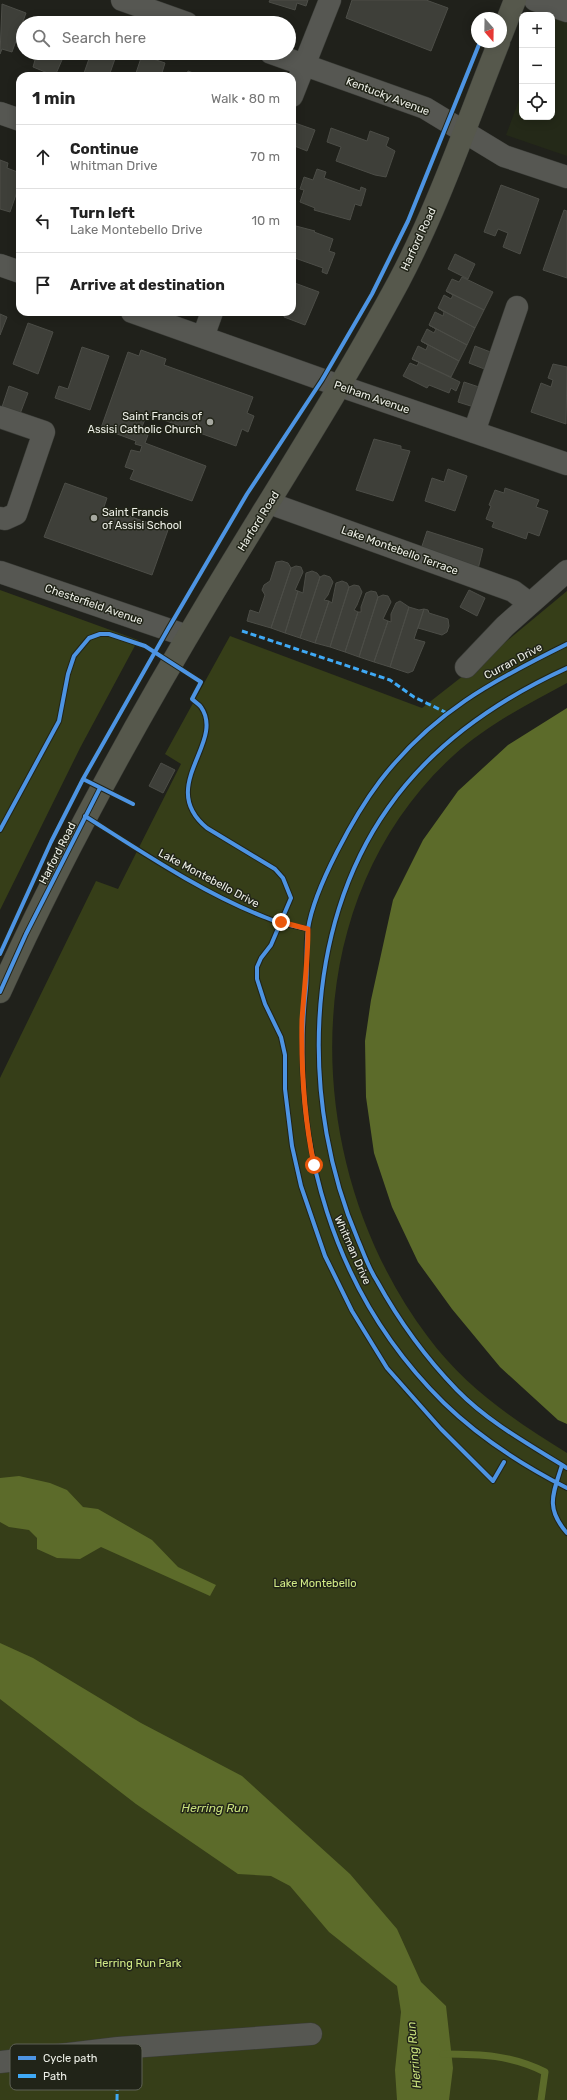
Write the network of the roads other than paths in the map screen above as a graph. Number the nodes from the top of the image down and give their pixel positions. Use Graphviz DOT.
graph roads {
  1 [pos="122,0"];
  2 [pos="330,0"];
  3 [pos="515,0"];
  4 [pos="535,0"];
  5 [pos="567,11"];
  6 [pos="167,16"];
  7 [pos="507,21"];
  8 [pos="497,48"];
  9 [pos="290,60"];
  10 [pos="304,65"];
  11 [pos="296,86"];
  12 [pos="0,113"];
  13 [pos="16,119"];
  14 [pos="463,132"];
  15 [pos="567,176"];
  16 [pos="0,265"];
  17 [pos="16,271"];
  18 [pos="516,307"];
  19 [pos="143,316"];
  20 [pos="211,316"];
  21 [pos="203,338"];
  22 [pos="340,386"];
  23 [pos="0,417"];
  24 [pos="474,432"];
  25 [pos="567,464"];
  26 [pos="269,502"];
  27 [pos="0,518"];
  28 [pos="567,571"];
  29 [pos="0,572"];
  30 [pos="529,603"];
  31 [pos="187,636"];
  32 [pos="466,667"];
  33 [pos="0,992"];
  34 [pos="310,2034"];
  35 [pos="142,2046"];
  36 [pos="10,2061"];
  37 [pos="0,2062"];
  1 -- 6 [label="street"];
  2 -- 10 [label="street"];
  3 -- 7 [label="main road"];
  4 -- 5 [label="street"];
  8 -- 14 [label="main road, Harford Road"];
  9 -- 10 [label="street, Kentucky Avenue"];
  10 -- 11 [label="street"];
  10 -- 14 [label="street, Kentucky Avenue"];
  12 -- 13 [label="street"];
  14 -- 15 [label="street, Kentucky Avenue"];
  14 -- 22 [label="main road, Harford Road"];
  16 -- 17 [label="street"];
  18 -- 24 [label="street"];
  19 -- 21 [label="street, Pelham Avenue"];
  20 -- 21 [label="street"];
  21 -- 22 [label="street, Pelham Avenue"];
  22 -- 24 [label="street, Pelham Avenue"];
  22 -- 26 [label="main road, Harford Road"];
  23 -- 27 [label="street"];
  24 -- 25 [label="street, Pelham Avenue"];
  26 -- 30 [label="street, Lake Montebello Terrace"];
  26 -- 31 [label="main road, Harford Road"];
  28 -- 30 [label="street"];
  29 -- 31 [label="street, Chesterfield Avenue"];
  30 -- 32 [label="street"];
  31 -- 33 [label="main road, Harford Road"];
  34 -- 35 [label="street"];
  36 -- 37 [label="street"];
}
